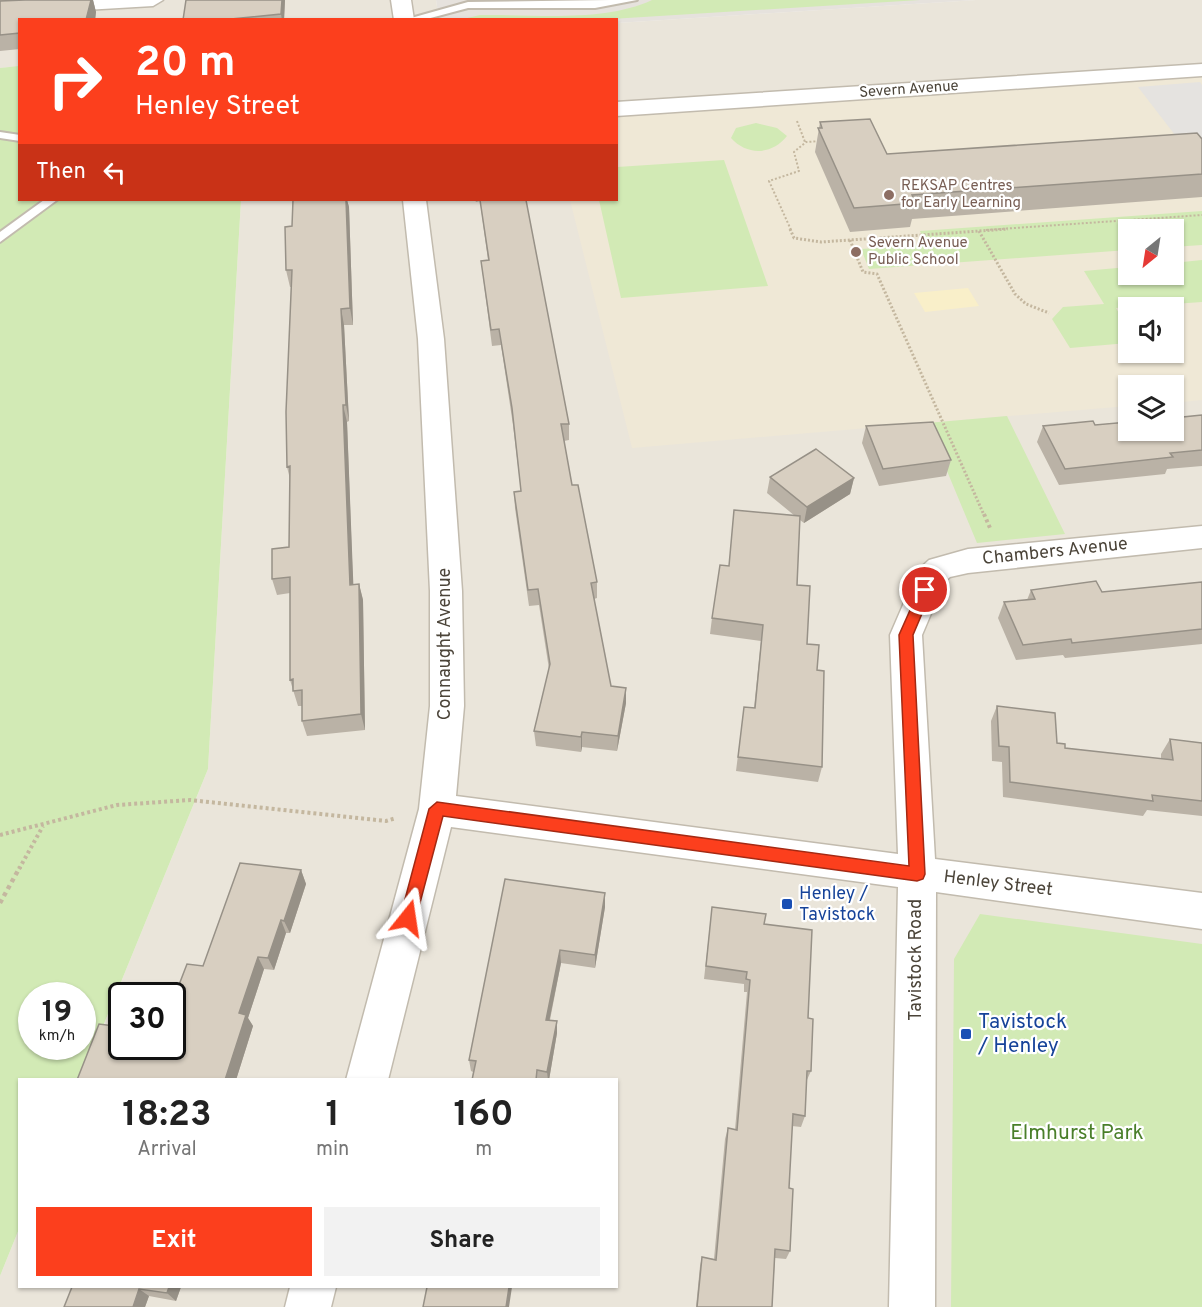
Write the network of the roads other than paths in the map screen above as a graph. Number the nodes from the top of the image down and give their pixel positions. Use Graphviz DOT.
graph roads {
  1 [pos="143,0"];
  2 [pos="153,0"];
  3 [pos="401,0"];
  4 [pos="632,0"];
  5 [pos="442,4"];
  6 [pos="0,9"];
  7 [pos="404,18"];
  8 [pos="413,18"];
  9 [pos="1202,70"];
  10 [pos="618,109"];
  11 [pos="0,135"];
  12 [pos="18,138"];
  13 [pos="50,201"];
  14 [pos="414,201"];
  15 [pos="0,238"];
  16 [pos="1202,537"];
  17 [pos="917,589"];
  18 [pos="437,809"];
  19 [pos="917,874"];
  20 [pos="1202,911"];
  21 [pos="368,1078"];
  22 [pos="313,1288"];
  23 [pos="308,1307"];
  24 [pos="912,1307"];
  1 -- 2 [label="street"];
  1 -- 6 [label="street"];
  3 -- 7 [label="street"];
  4 -- 5 [label="lane"];
  5 -- 8 [label="lane"];
  9 -- 10 [label="street, Severn Avenue"];
  11 -- 12 [label="lane"];
  13 -- 15 [label="lane"];
  14 -- 18 [label="street, Connaught Avenue"];
  16 -- 17 [label="street, Chambers Avenue"];
  17 -- 19 [label="street, Tavistock Road"];
  18 -- 19 [label="street, Henley Street"];
  18 -- 21 [label="street, Connaught Avenue"];
  19 -- 20 [label="street, Henley Street"];
  19 -- 24 [label="street, Tavistock Road"];
  22 -- 23 [label="street"];
}
